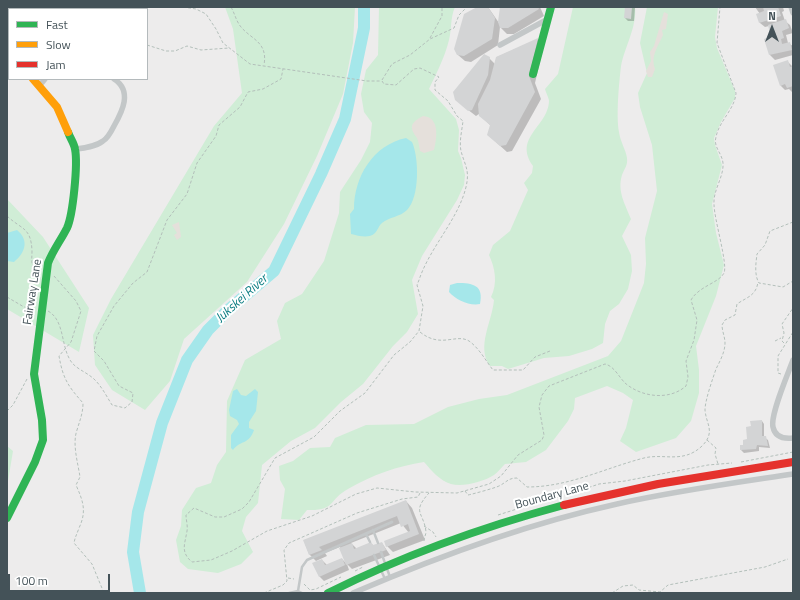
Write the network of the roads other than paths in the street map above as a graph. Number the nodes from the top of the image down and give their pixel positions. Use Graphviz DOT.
graph roads {
  1 [pos="551,7"];
  2 [pos="791,7"];
  3 [pos="793,13"];
  4 [pos="548,19"];
  5 [pos="500,45"];
  6 [pos="533,74"];
  7 [pos="115,80"];
  8 [pos="42,82"];
  9 [pos="75,149"];
  10 [pos="793,360"];
  11 [pos="793,438"];
  12 [pos="793,462"];
  13 [pos="793,474"];
  14 [pos="7,518"];
  15 [pos="392,522"];
  16 [pos="373,530"];
  17 [pos="366,534"];
  18 [pos="370,542"];
  19 [pos="378,543"];
  20 [pos="381,552"];
  21 [pos="374,555"];
  22 [pos="383,567"];
  23 [pos="387,578"];
  24 [pos="298,592"];
  25 [pos="289,593"];
  26 [pos="302,593"];
  27 [pos="328,593"];
  28 [pos="353,593"];
  1 -- 4 [label="street"];
  2 -- 3 [label="street"];
  4 -- 5 [label="street"];
  4 -- 6 [label="street"];
  7 -- 9 [label="street"];
  8 -- 9 [label="street, Fairway Lane"];
  9 -- 14 [label="street, Fairway Lane"];
  10 -- 11 [label="street"];
  12 -- 22 [label="street, Boundary Lane"];
  13 -- 23 [label="street, Boundary Lane"];
  15 -- 16 [label="lane"];
  16 -- 17 [label="lane"];
  16 -- 19 [label="lane"];
  17 -- 18 [label="lane"];
  17 -- 24 [label="lane"];
  20 -- 22 [label="lane"];
  21 -- 22 [label="lane"];
  22 -- 23 [label="lane"];
  22 -- 23 [label="lane"];
  22 -- 27 [label="street, Boundary Lane"];
  23 -- 28 [label="street, Boundary Lane"];
  24 -- 25 [label="lane"];
  24 -- 26 [label="lane"];
}
